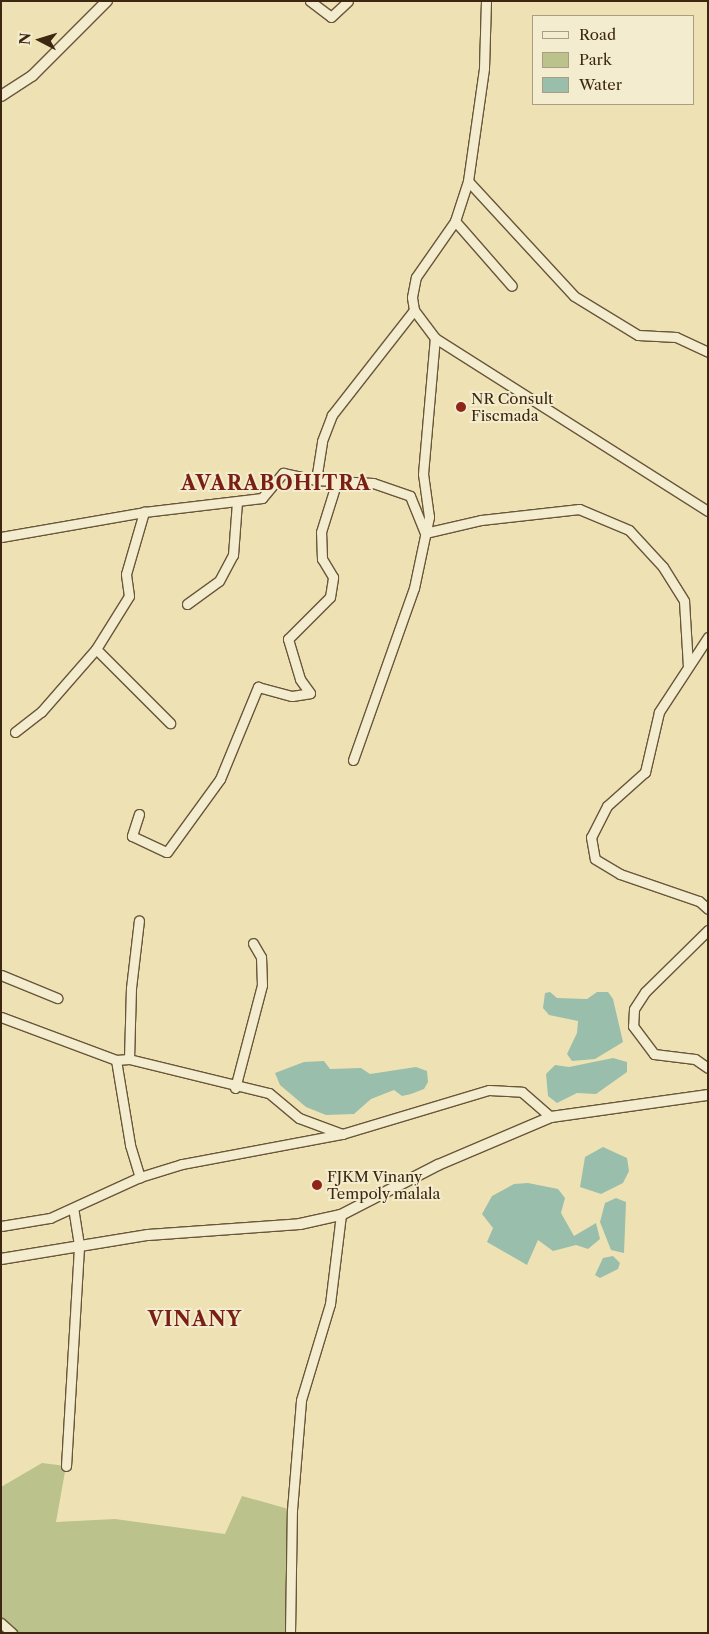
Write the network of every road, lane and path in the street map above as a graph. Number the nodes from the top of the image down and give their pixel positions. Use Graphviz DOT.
graph roads {
  1 [pos="107,1"];
  2 [pos="310,1"];
  3 [pos="348,1"];
  4 [pos="486,1"];
  5 [pos="1,96"];
  6 [pos="468,181"];
  7 [pos="455,221"];
  8 [pos="512,286"];
  9 [pos="414,310"];
  10 [pos="436,338"];
  11 [pos="708,352"];
  12 [pos="316,480"];
  13 [pos="337,481"];
  14 [pos="238,502"];
  15 [pos="708,511"];
  16 [pos="144,512"];
  17 [pos="425,533"];
  18 [pos="1,538"];
  19 [pos="186,604"];
  20 [pos="708,637"];
  21 [pos="96,649"];
  22 [pos="688,666"];
  23 [pos="170,724"];
  24 [pos="15,732"];
  25 [pos="353,760"];
  26 [pos="139,814"];
  27 [pos="708,909"];
  28 [pos="139,920"];
  29 [pos="708,930"];
  30 [pos="253,943"];
  31 [pos="1,975"];
  32 [pos="57,998"];
  33 [pos="1,1017"];
  34 [pos="129,1059"];
  35 [pos="116,1060"];
  36 [pos="708,1068"];
  37 [pos="235,1088"];
  38 [pos="708,1095"];
  39 [pos="551,1117"];
  40 [pos="342,1134"];
  41 [pos="140,1177"];
  42 [pos="73,1208"];
  43 [pos="341,1215"];
  44 [pos="1,1226"];
  45 [pos="79,1245"];
  46 [pos="1,1259"];
  47 [pos="66,1466"];
  48 [pos="1,1623"];
  49 [pos="12,1633"];
  50 [pos="290,1633"];
  1 -- 5 [label="street"];
  2 -- 3 [label="street"];
  4 -- 6 [label="street"];
  6 -- 7 [label="street"];
  6 -- 11 [label="street"];
  7 -- 8 [label="street"];
  7 -- 9 [label="street"];
  9 -- 10 [label="street"];
  9 -- 12 [label="street"];
  10 -- 15 [label="street"];
  10 -- 17 [label="street"];
  12 -- 13 [label="street"];
  12 -- 14 [label="street"];
  13 -- 17 [label="street"];
  13 -- 26 [label="street"];
  14 -- 16 [label="street"];
  14 -- 19 [label="street"];
  16 -- 18 [label="street"];
  16 -- 21 [label="street"];
  17 -- 22 [label="street"];
  17 -- 25 [label="street"];
  20 -- 22 [label="street"];
  21 -- 23 [label="street"];
  21 -- 24 [label="street"];
  22 -- 27 [label="street"];
  28 -- 34 [label="street"];
  29 -- 36 [label="street"];
  30 -- 37 [label="street"];
  31 -- 32 [label="street"];
  33 -- 35 [label="street"];
  34 -- 35 [label="street"];
  34 -- 37 [label="street"];
  35 -- 41 [label="street"];
  37 -- 40 [label="street"];
  38 -- 39 [label="street"];
  39 -- 40 [label="street"];
  39 -- 43 [label="street"];
  40 -- 41 [label="street"];
  41 -- 42 [label="street"];
  42 -- 44 [label="street"];
  42 -- 45 [label="street"];
  43 -- 45 [label="street"];
  43 -- 50 [label="street"];
  45 -- 46 [label="street"];
  45 -- 47 [label="street"];
  48 -- 49 [label="street"];
}
